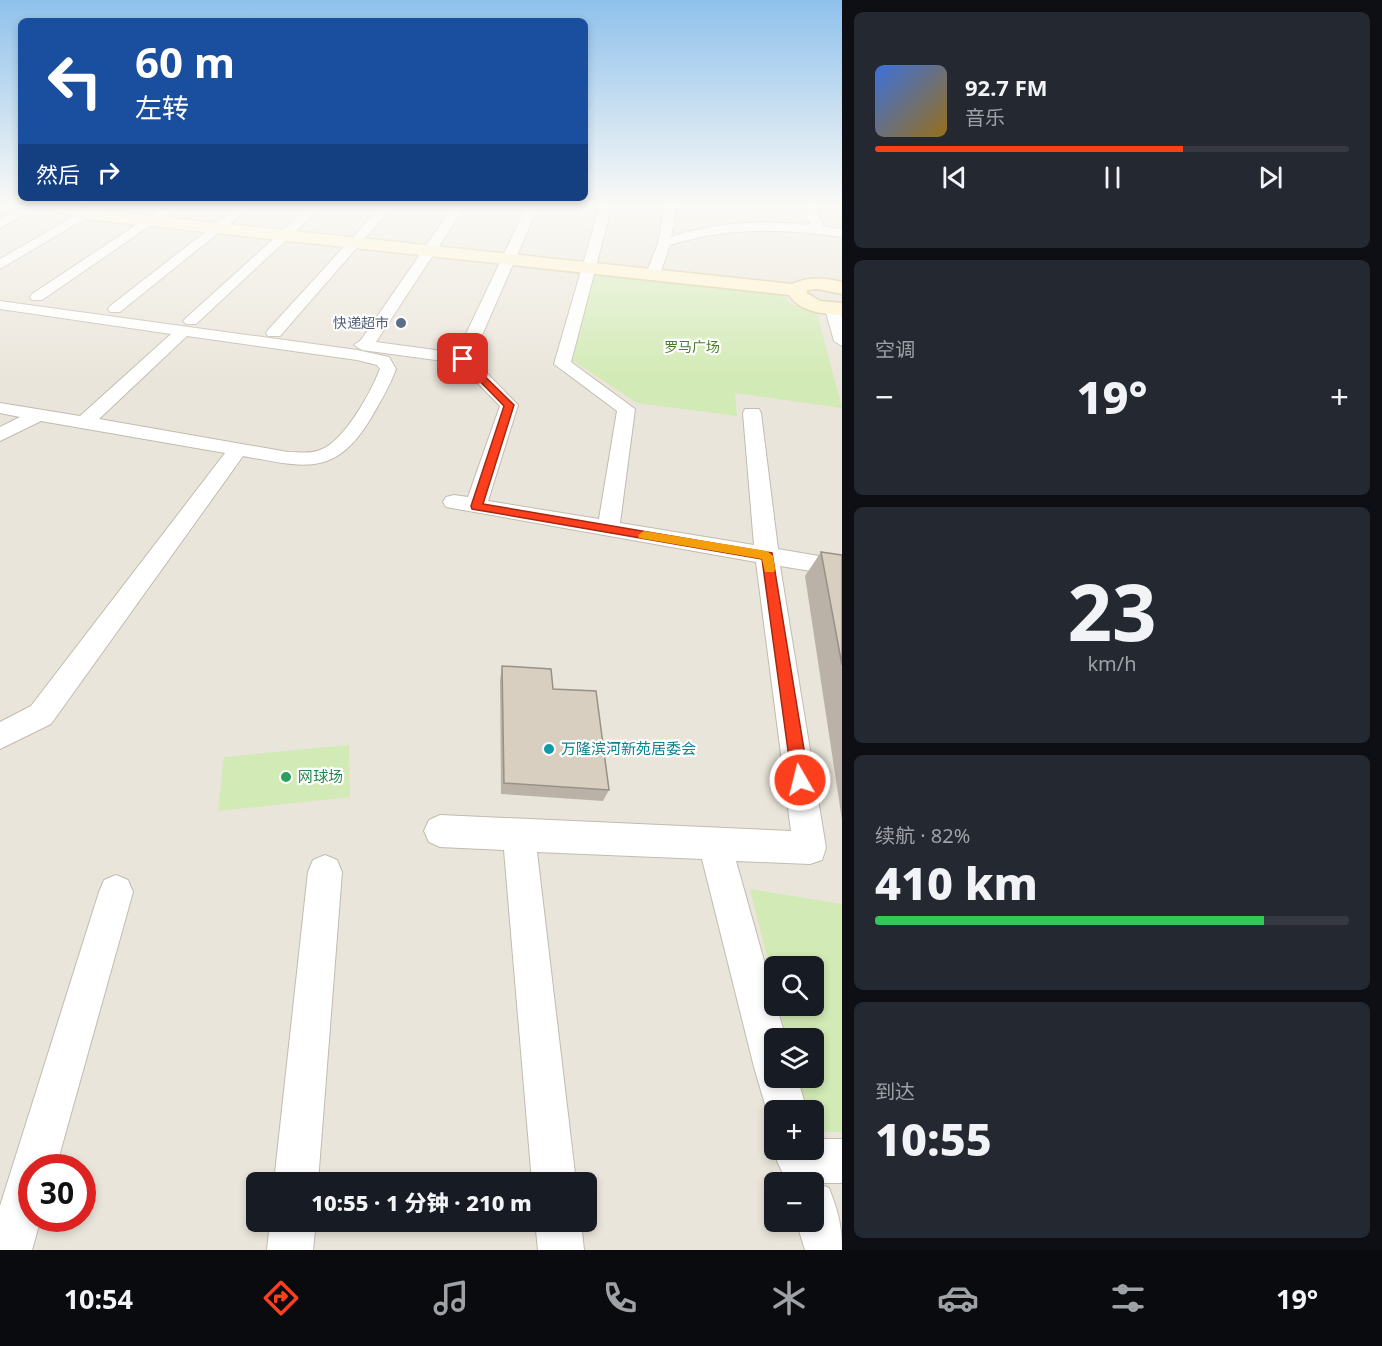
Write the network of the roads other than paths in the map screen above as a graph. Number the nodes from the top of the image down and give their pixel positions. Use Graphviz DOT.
graph roads {
  1 [pos="88,263"];
  2 [pos="173,263"];
  3 [pos="254,263"];
  4 [pos="335,263"];
  5 [pos="419,263"];
  6 [pos="506,263"];
  7 [pos="551,263"];
  8 [pos="589,263"];
  9 [pos="657,263"];
  10 [pos="588,267"];
  11 [pos="654,274"];
  12 [pos="842,288"];
  13 [pos="796,290"];
  14 [pos="0,292"];
  15 [pos="37,297"];
  16 [pos="0,305"];
  17 [pos="114,309"];
  18 [pos="837,309"];
  19 [pos="187,326"];
  20 [pos="274,333"];
  21 [pos="842,341"];
  22 [pos="366,345"];
  23 [pos="463,359"];
  24 [pos="0,408"];
  25 [pos="752,412"];
  26 [pos="38,415"];
  27 [pos="84,423"];
  28 [pos="0,435"];
  29 [pos="238,450"];
  30 [pos="454,502"];
  31 [pos="476,506"];
  32 [pos="608,529"];
  33 [pos="767,556"];
  34 [pos="842,568"];
  35 [pos="0,736"];
  36 [pos="440,831"];
  37 [pos="519,833"];
  38 [pos="714,843"];
  39 [pos="325,872"];
  40 [pos="116,892"];
  41 [pos="764,1030"];
  42 [pos="38,1154"];
  43 [pos="842,1161"];
  44 [pos="800,1164"];
  45 [pos="297,1172"];
  46 [pos="553,1172"];
  47 [pos="18,1220"];
  48 [pos="292,1232"];
  49 [pos="559,1232"];
  50 [pos="822,1232"];
  51 [pos="9,1250"];
  52 [pos="290,1250"];
  53 [pos="561,1250"];
  54 [pos="828,1250"];
  1 -- 15 [label="street"];
  2 -- 17 [label="street"];
  3 -- 19 [label="street"];
  4 -- 20 [label="street"];
  5 -- 22 [label="street"];
  6 -- 23 [label="street"];
  7 -- 10 [label="street"];
  8 -- 10 [label="street"];
  9 -- 11 [label="street"];
  10 -- 11 [label="street"];
  10 -- 32 [label="street"];
  11 -- 13 [label="street"];
  12 -- 13 [label="street"];
  13 -- 18 [label="street"];
  14 -- 15 [label="street"];
  15 -- 17 [label="street"];
  16 -- 19 [label="street"];
  17 -- 19 [label="street"];
  18 -- 21 [label="street"];
  19 -- 20 [label="street"];
  19 -- 27 [label="street"];
  19 -- 29 [label="street"];
  20 -- 22 [label="street"];
  22 -- 23 [label="street"];
  23 -- 31 [label="street"];
  24 -- 26 [label="street"];
  25 -- 33 [label="street"];
  26 -- 27 [label="street"];
  26 -- 28 [label="street"];
  27 -- 29 [label="street"];
  29 -- 35 [label="street"];
  30 -- 31 [label="street"];
  31 -- 32 [label="street"];
  32 -- 33 [label="street"];
  33 -- 34 [label="street"];
  33 -- 38 [label="street"];
  36 -- 37 [label="street"];
  37 -- 38 [label="street"];
  37 -- 46 [label="street"];
  38 -- 41 [label="street"];
  39 -- 45 [label="street"];
  40 -- 42 [label="street"];
  43 -- 44 [label="street"];
  47 -- 51 [label="street"];
  48 -- 52 [label="street"];
  49 -- 53 [label="street"];
  50 -- 54 [label="street"];
}
